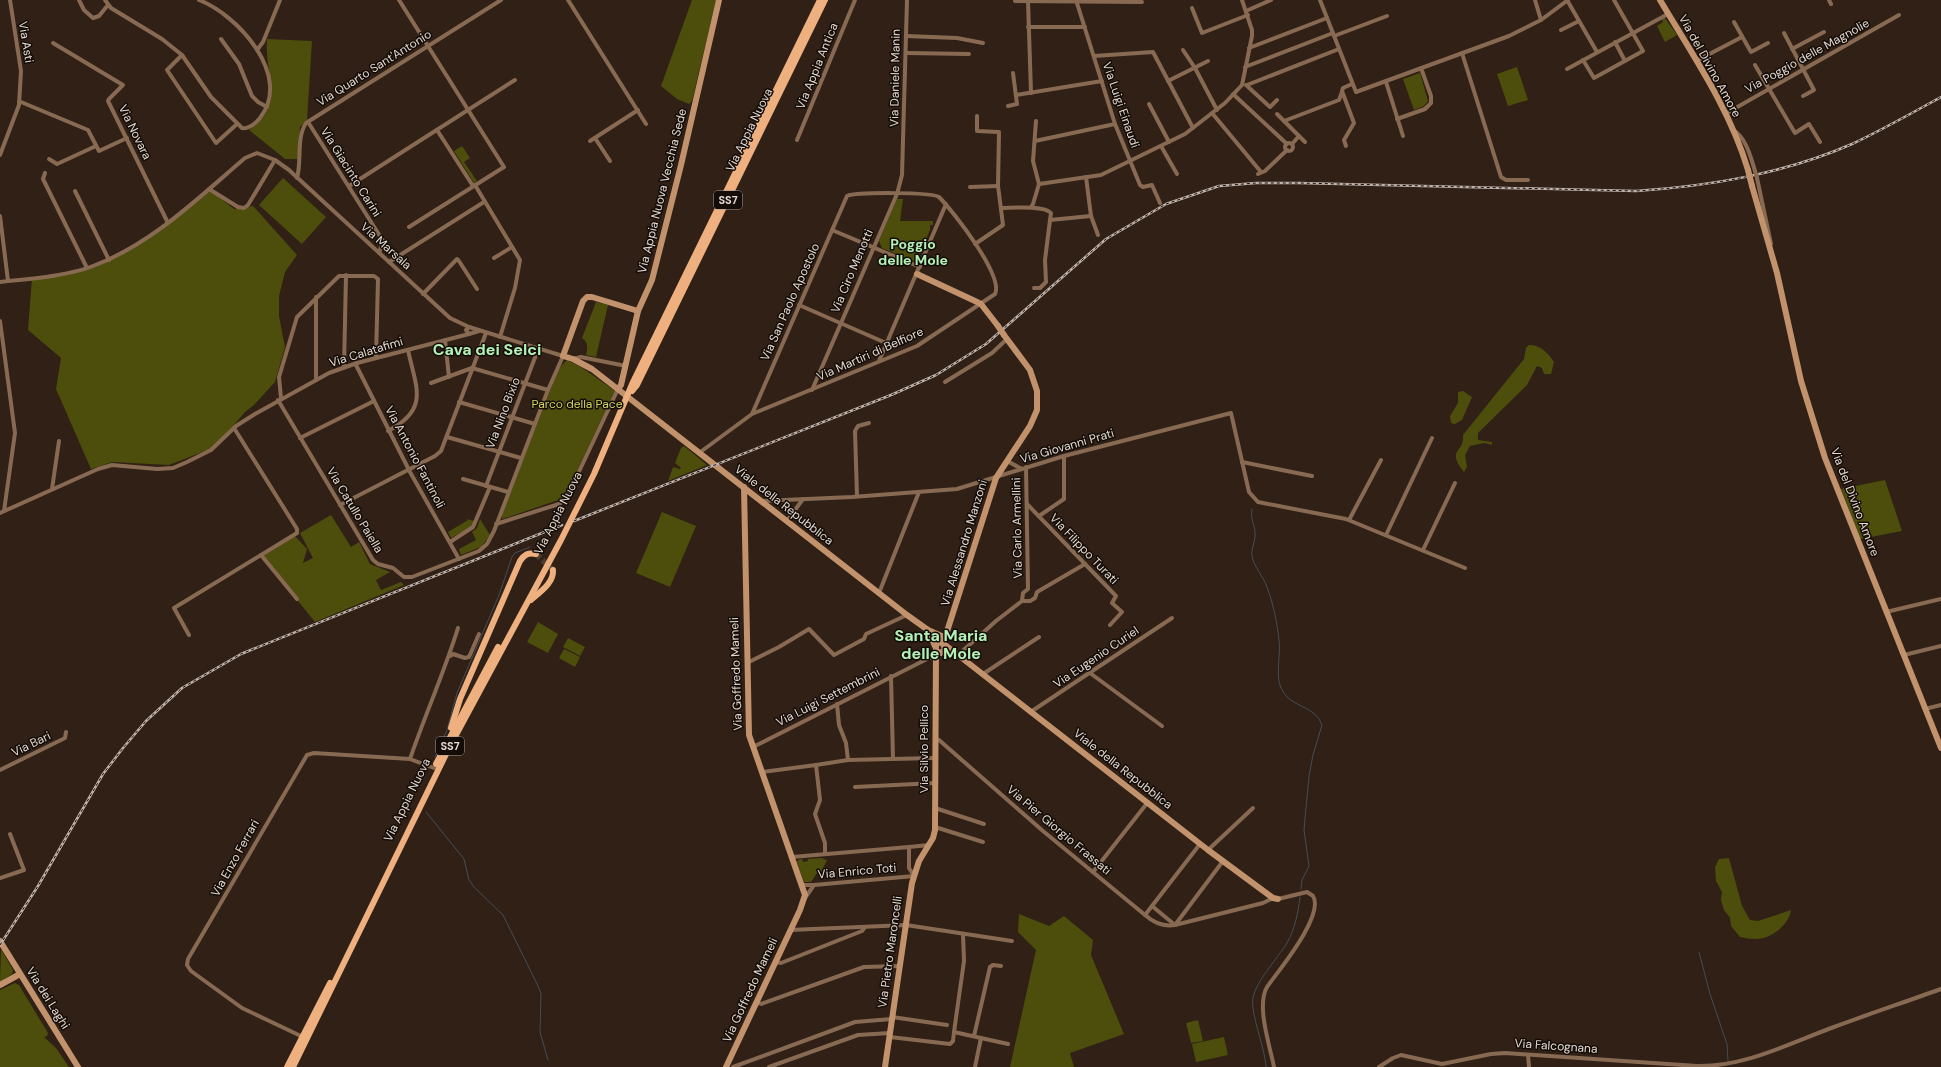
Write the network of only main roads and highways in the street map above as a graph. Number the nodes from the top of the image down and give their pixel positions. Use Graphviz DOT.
graph roads {
  1 [pos="820,0"];
  2 [pos="825,0"];
  3 [pos="627,397"];
  4 [pos="609,439"];
  5 [pos="536,554"];
  6 [pos="553,570"];
  7 [pos="527,604"];
  8 [pos="447,742"];
  9 [pos="296,1056"];
  10 [pos="284,1067"];
  11 [pos="287,1067"];
  12 [pos="293,1067"];
  13 [pos="296,1067"];
  1 -- 3 [label="main road, Via Appia Nuova / SS7"];
  2 -- 3 [label="main road, Via Appia Nuova / SS7"];
  3 -- 4 [label="main road, Via Appia Nuova / SS7"];
  4 -- 7 [label="main road, Via Appia Nuova / SS7"];
  4 -- 8 [label="main road, Via Appia Nuova / SS7"];
  5 -- 8 [label="main road"];
  6 -- 7 [label="main road"];
  7 -- 9 [label="main road, Via Appia Nuova / SS7"];
  8 -- 9 [label="main road, Via Appia Nuova / SS7"];
  9 -- 10 [label="main road"];
  9 -- 11 [label="main road, Via Appia Nuova / SS7"];
  9 -- 12 [label="main road, Via Appia Nuova / SS7"];
  9 -- 13 [label="main road"];
}
